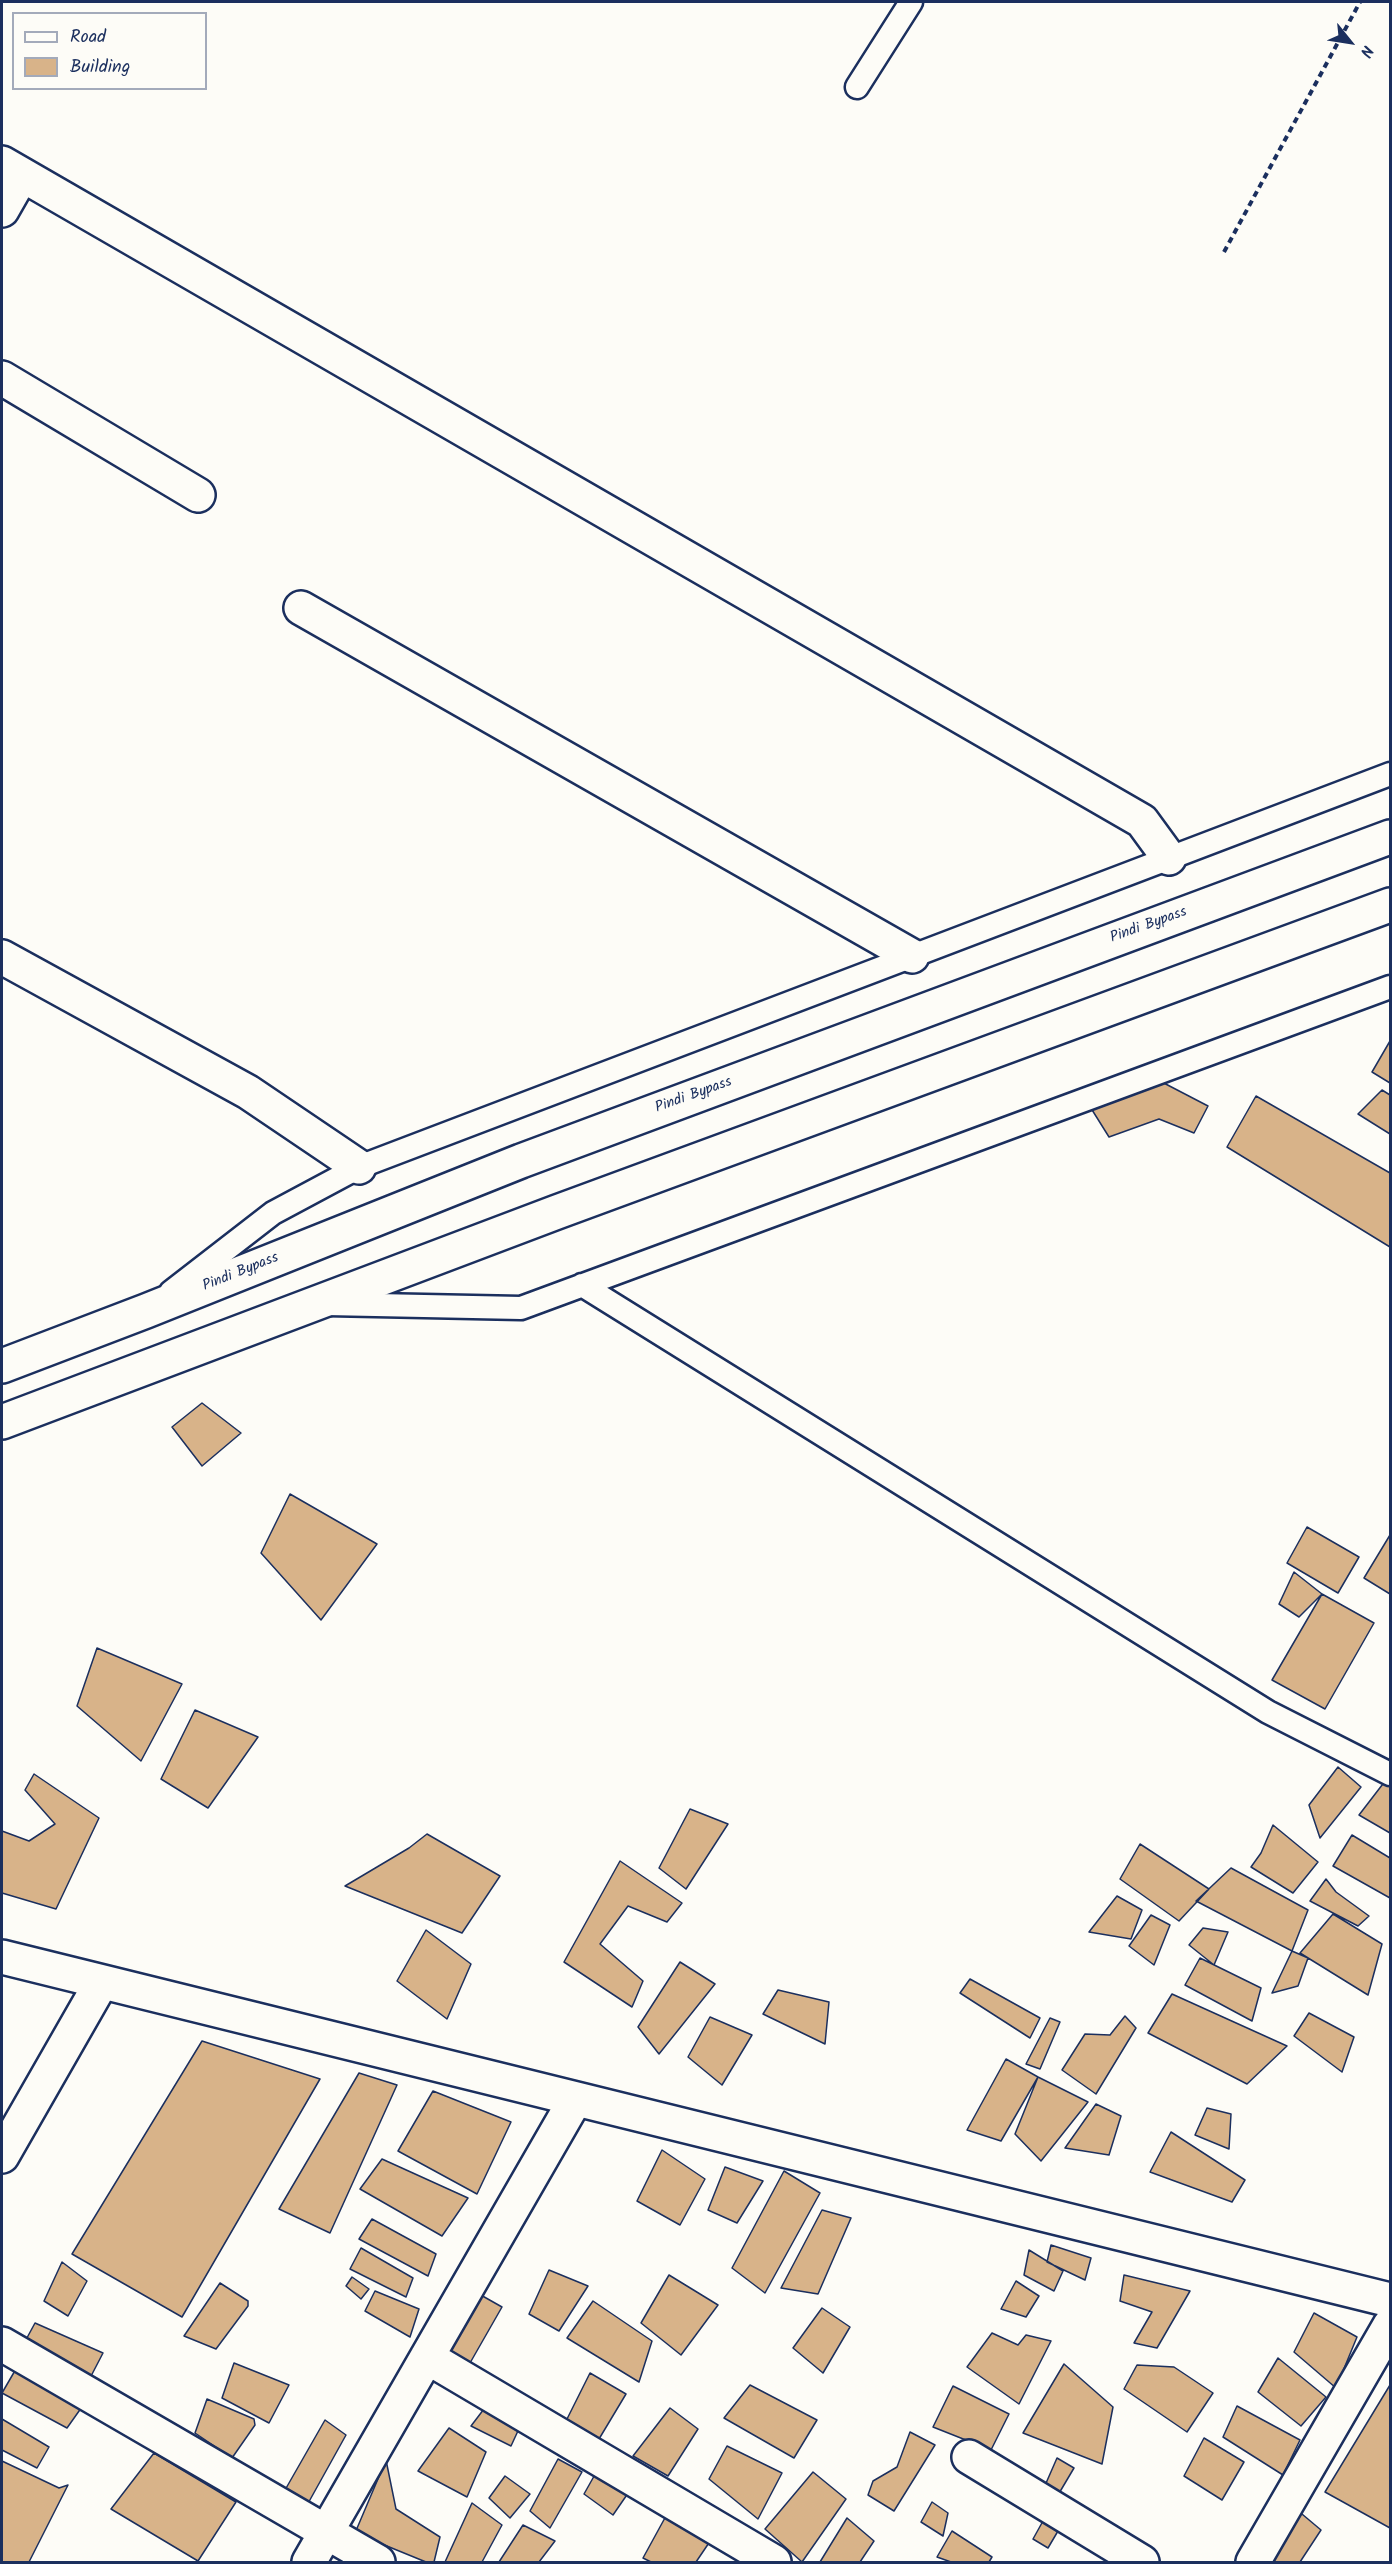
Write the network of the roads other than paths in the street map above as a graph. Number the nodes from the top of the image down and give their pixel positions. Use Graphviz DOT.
graph roads {
  1 [pos="911,2"];
  2 [pos="857,87"];
  3 [pos="11,169"];
  4 [pos="2,210"];
  5 [pos="2,378"];
  6 [pos="198,495"];
  7 [pos="301,608"];
  8 [pos="1390,774"];
  9 [pos="1390,837"];
  10 [pos="1169,858"];
  11 [pos="1390,905"];
  12 [pos="912,956"];
  13 [pos="2,957"];
  14 [pos="1390,987"];
  15 [pos="359,1167"];
  16 [pos="582,1285"];
  17 [pos="312,1304"];
  18 [pos="146,1311"];
  19 [pos="2,1366"];
  20 [pos="2,1422"];
  21 [pos="1390,1774"];
  22 [pos="2,1957"];
  23 [pos="101,1983"];
  24 [pos="575,2100"];
  25 [pos="2,2156"];
  26 [pos="1390,2300"];
  27 [pos="1390,2325"];
  28 [pos="2,2344"];
  29 [pos="427,2357"];
  30 [pos="969,2457"];
  31 [pos="327,2532"];
  32 [pos="309,2562"];
  33 [pos="378,2562"];
  34 [pos="774,2562"];
  35 [pos="1142,2562"];
  36 [pos="1253,2562"];
  1 -- 2 [label="lane"];
  3 -- 4 [label="main road"];
  3 -- 10 [label="main road"];
  5 -- 6 [label="main road"];
  7 -- 12 [label="main road"];
  8 -- 10 [label="lane"];
  9 -- 18 [label="main road, Pindi Bypass"];
  10 -- 12 [label="lane"];
  11 -- 17 [label="main road"];
  12 -- 15 [label="lane"];
  13 -- 15 [label="main road"];
  14 -- 16 [label="lane"];
  15 -- 18 [label="lane"];
  16 -- 17 [label="lane"];
  16 -- 21 [label="lane"];
  17 -- 20 [label="main road"];
  18 -- 19 [label="main road, Pindi Bypass"];
  22 -- 23 [label="main road"];
  23 -- 24 [label="main road"];
  23 -- 25 [label="main road"];
  24 -- 26 [label="main road"];
  24 -- 29 [label="main road"];
  27 -- 36 [label="main road"];
  28 -- 31 [label="main road"];
  29 -- 31 [label="main road"];
  29 -- 34 [label="main road"];
  30 -- 35 [label="main road"];
  31 -- 32 [label="main road"];
  31 -- 33 [label="main road"];
}
